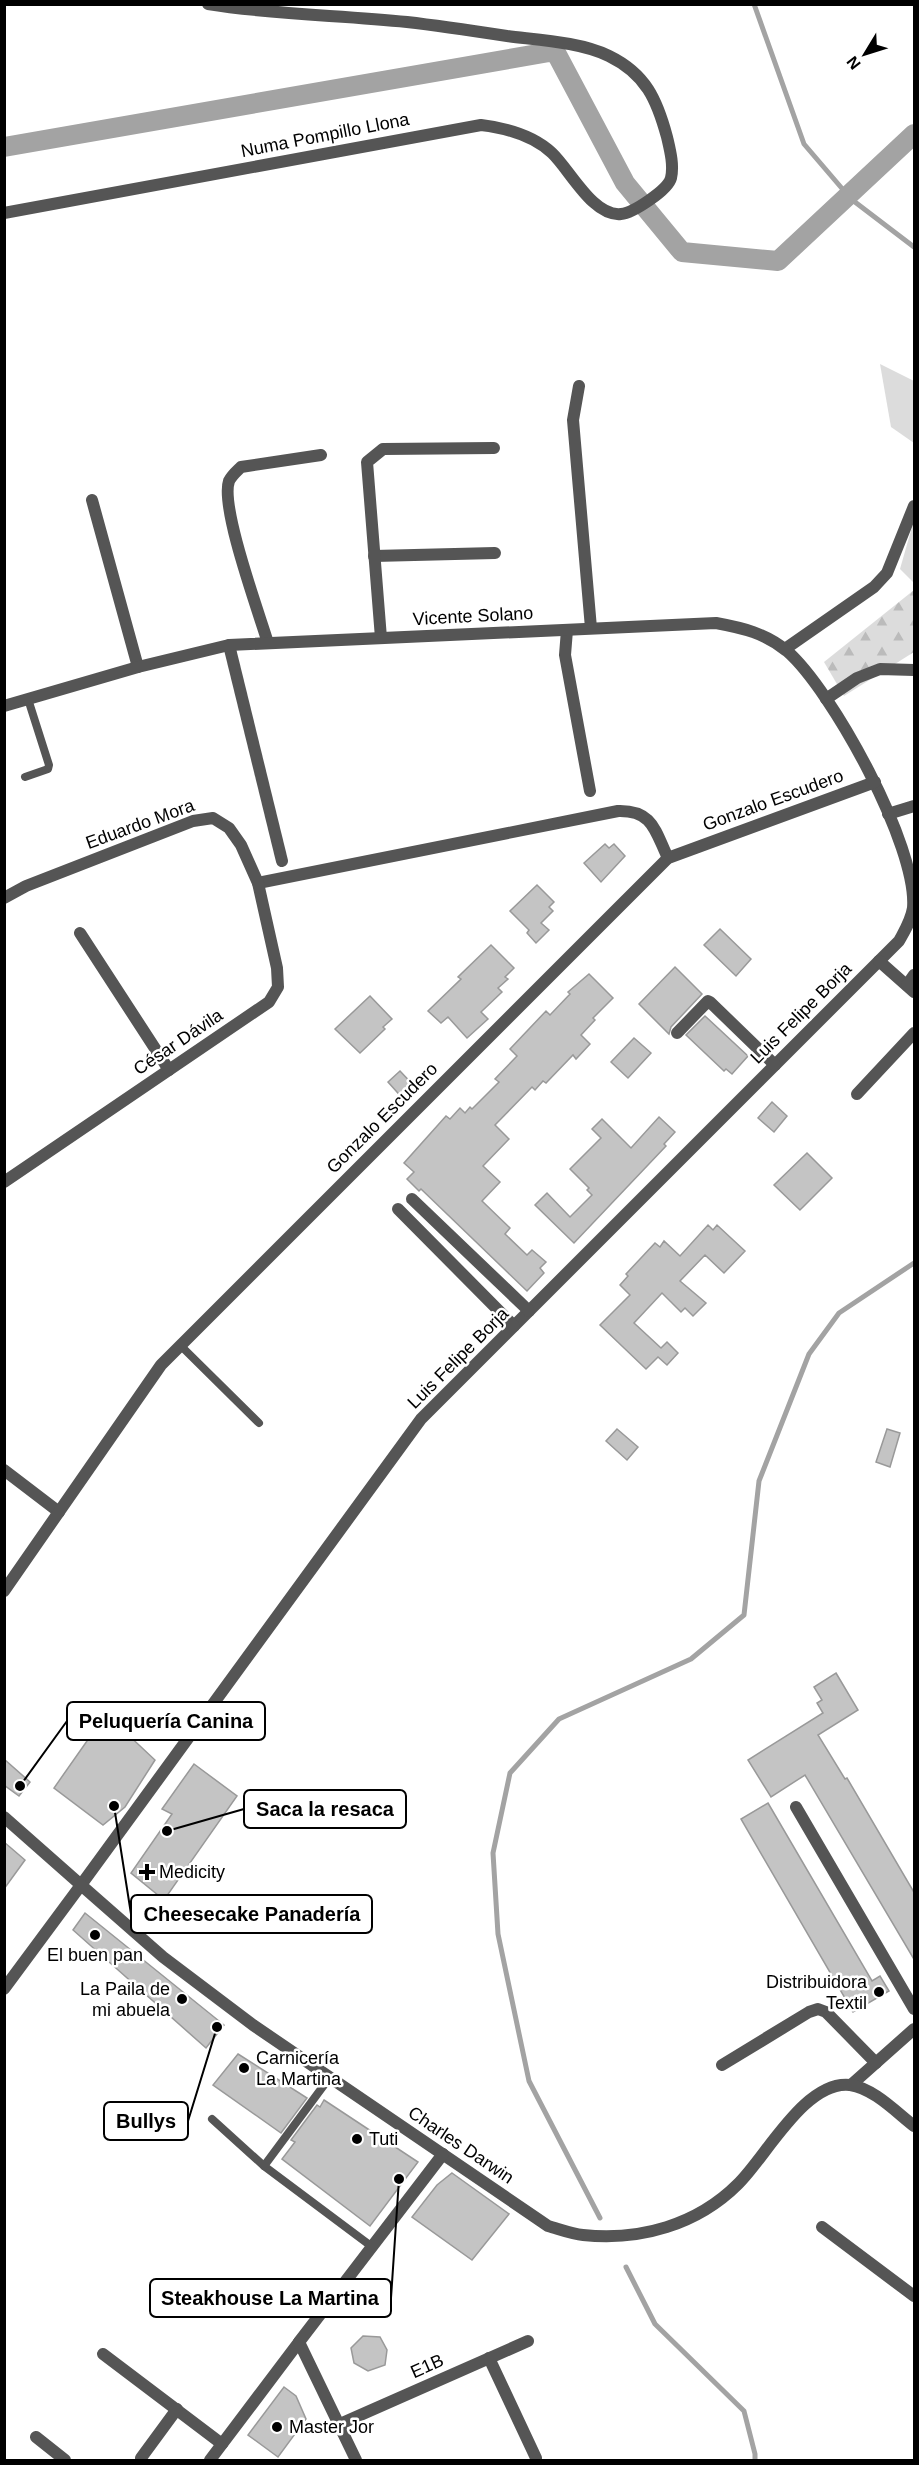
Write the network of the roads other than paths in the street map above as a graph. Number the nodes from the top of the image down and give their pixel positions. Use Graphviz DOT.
graph roads {
  1 [pos="208,4"];
  2 [pos="4,213"];
  3 [pos="579,386"];
  4 [pos="494,448"];
  5 [pos="321,455"];
  6 [pos="92,500"];
  7 [pos="915,506"];
  8 [pos="495,553"];
  9 [pos="374,556"];
  10 [pos="591,628"];
  11 [pos="567,630"];
  12 [pos="381,638"];
  13 [pos="268,644"];
  14 [pos="230,645"];
  15 [pos="785,649"];
  16 [pos="138,667"];
  17 [pos="915,670"];
  18 [pos="28,699"];
  19 [pos="826,699"];
  20 [pos="4,706"];
  21 [pos="25,777"];
  22 [pos="875,782"];
  23 [pos="590,791"];
  24 [pos="915,806"];
  25 [pos="888,814"];
  26 [pos="668,858"];
  27 [pos="282,861"];
  28 [pos="258,883"];
  29 [pos="4,897"];
  30 [pos="80,933"];
  31 [pos="879,961"];
  32 [pos="912,984"];
  33 [pos="677,1033"];
  34 [pos="915,1033"];
  35 [pos="775,1065"];
  36 [pos="169,1070"];
  37 [pos="857,1094"];
  38 [pos="4,1182"];
  39 [pos="412,1199"];
  40 [pos="398,1209"];
  41 [pos="529,1311"];
  42 [pos="514,1326"];
  43 [pos="180,1345"];
  44 [pos="260,1423"];
  45 [pos="4,1470"];
  46 [pos="59,1512"];
  47 [pos="4,1591"];
  48 [pos="796,1807"];
  49 [pos="4,1817"];
  50 [pos="81,1885"];
  51 [pos="4,1989"];
  52 [pos="915,2009"];
  53 [pos="915,2029"];
  54 [pos="876,2063"];
  55 [pos="722,2065"];
  56 [pos="330,2077"];
  57 [pos="851,2085"];
  58 [pos="212,2119"];
  59 [pos="915,2126"];
  60 [pos="443,2154"];
  61 [pos="264,2166"];
  62 [pos="822,2227"];
  63 [pos="371,2246"];
  64 [pos="915,2296"];
  65 [pos="528,2341"];
  66 [pos="299,2342"];
  67 [pos="103,2354"];
  68 [pos="489,2358"];
  69 [pos="177,2409"];
  70 [pos="340,2424"];
  71 [pos="36,2437"];
  72 [pos="222,2444"];
  73 [pos="141,2458"];
  74 [pos="536,2458"];
  75 [pos="65,2460"];
  76 [pos="210,2460"];
  77 [pos="356,2460"];
  1 -- 2 [label="street, Numa Pompillo Llona"];
  3 -- 10 [label="street"];
  4 -- 9 [label="street"];
  5 -- 13 [label="street"];
  6 -- 16 [label="street"];
  7 -- 15 [label="street"];
  8 -- 9 [label="street"];
  9 -- 12 [label="street"];
  10 -- 11 [label="street, Vicente Solano"];
  10 -- 15 [label="street, Vicente Solano"];
  11 -- 12 [label="street, Vicente Solano"];
  11 -- 23 [label="street"];
  12 -- 13 [label="street, Vicente Solano"];
  13 -- 14 [label="street, Vicente Solano"];
  14 -- 16 [label="street, Vicente Solano"];
  14 -- 27 [label="street"];
  15 -- 19 [label="street, Vicente Solano"];
  16 -- 18 [label="street, Vicente Solano"];
  17 -- 19 [label="street"];
  18 -- 20 [label="street, Vicente Solano"];
  18 -- 21 [label="lane"];
  19 -- 22 [label="street, Vicente Solano"];
  22 -- 25 [label="street, Luis Felipe Borja"];
  22 -- 26 [label="street, Gonzalo Escudero"];
  24 -- 25 [label="street"];
  25 -- 31 [label="street, Luis Felipe Borja"];
  26 -- 28 [label="street"];
  26 -- 43 [label="street, Gonzalo Escudero"];
  28 -- 29 [label="street, Eduardo Mora"];
  28 -- 36 [label="street, César Dávila"];
  30 -- 36 [label="street"];
  31 -- 32 [label="street"];
  31 -- 35 [label="street, Luis Felipe Borja"];
  33 -- 35 [label="street"];
  34 -- 37 [label="street"];
  35 -- 41 [label="street, Luis Felipe Borja"];
  36 -- 38 [label="street, César Dávila"];
  39 -- 41 [label="street"];
  40 -- 42 [label="street"];
  41 -- 42 [label="street, Luis Felipe Borja"];
  42 -- 50 [label="street, Luis Felipe Borja"];
  43 -- 44 [label="lane"];
  43 -- 46 [label="street, Gonzalo Escudero"];
  45 -- 46 [label="street"];
  46 -- 47 [label="street, Gonzalo Escudero"];
  48 -- 52 [label="street"];
  49 -- 50 [label="street, Charles Darwin"];
  50 -- 51 [label="street, Luis Felipe Borja"];
  50 -- 56 [label="street, Charles Darwin"];
  53 -- 54 [label="street, Charles Darwin"];
  54 -- 55 [label="street"];
  54 -- 57 [label="street, Charles Darwin"];
  56 -- 60 [label="street, Charles Darwin"];
  56 -- 61 [label="lane"];
  57 -- 59 [label="street"];
  57 -- 60 [label="street, Charles Darwin"];
  58 -- 61 [label="lane"];
  60 -- 63 [label="street"];
  61 -- 63 [label="lane"];
  62 -- 64 [label="street"];
  63 -- 66 [label="street"];
  65 -- 68 [label="street, E1B"];
  66 -- 70 [label="street"];
  66 -- 72 [label="street"];
  67 -- 69 [label="street"];
  68 -- 70 [label="street, E1B"];
  68 -- 74 [label="street"];
  69 -- 72 [label="street"];
  69 -- 73 [label="street"];
  70 -- 77 [label="street"];
  71 -- 75 [label="street"];
  72 -- 76 [label="street"];
}
